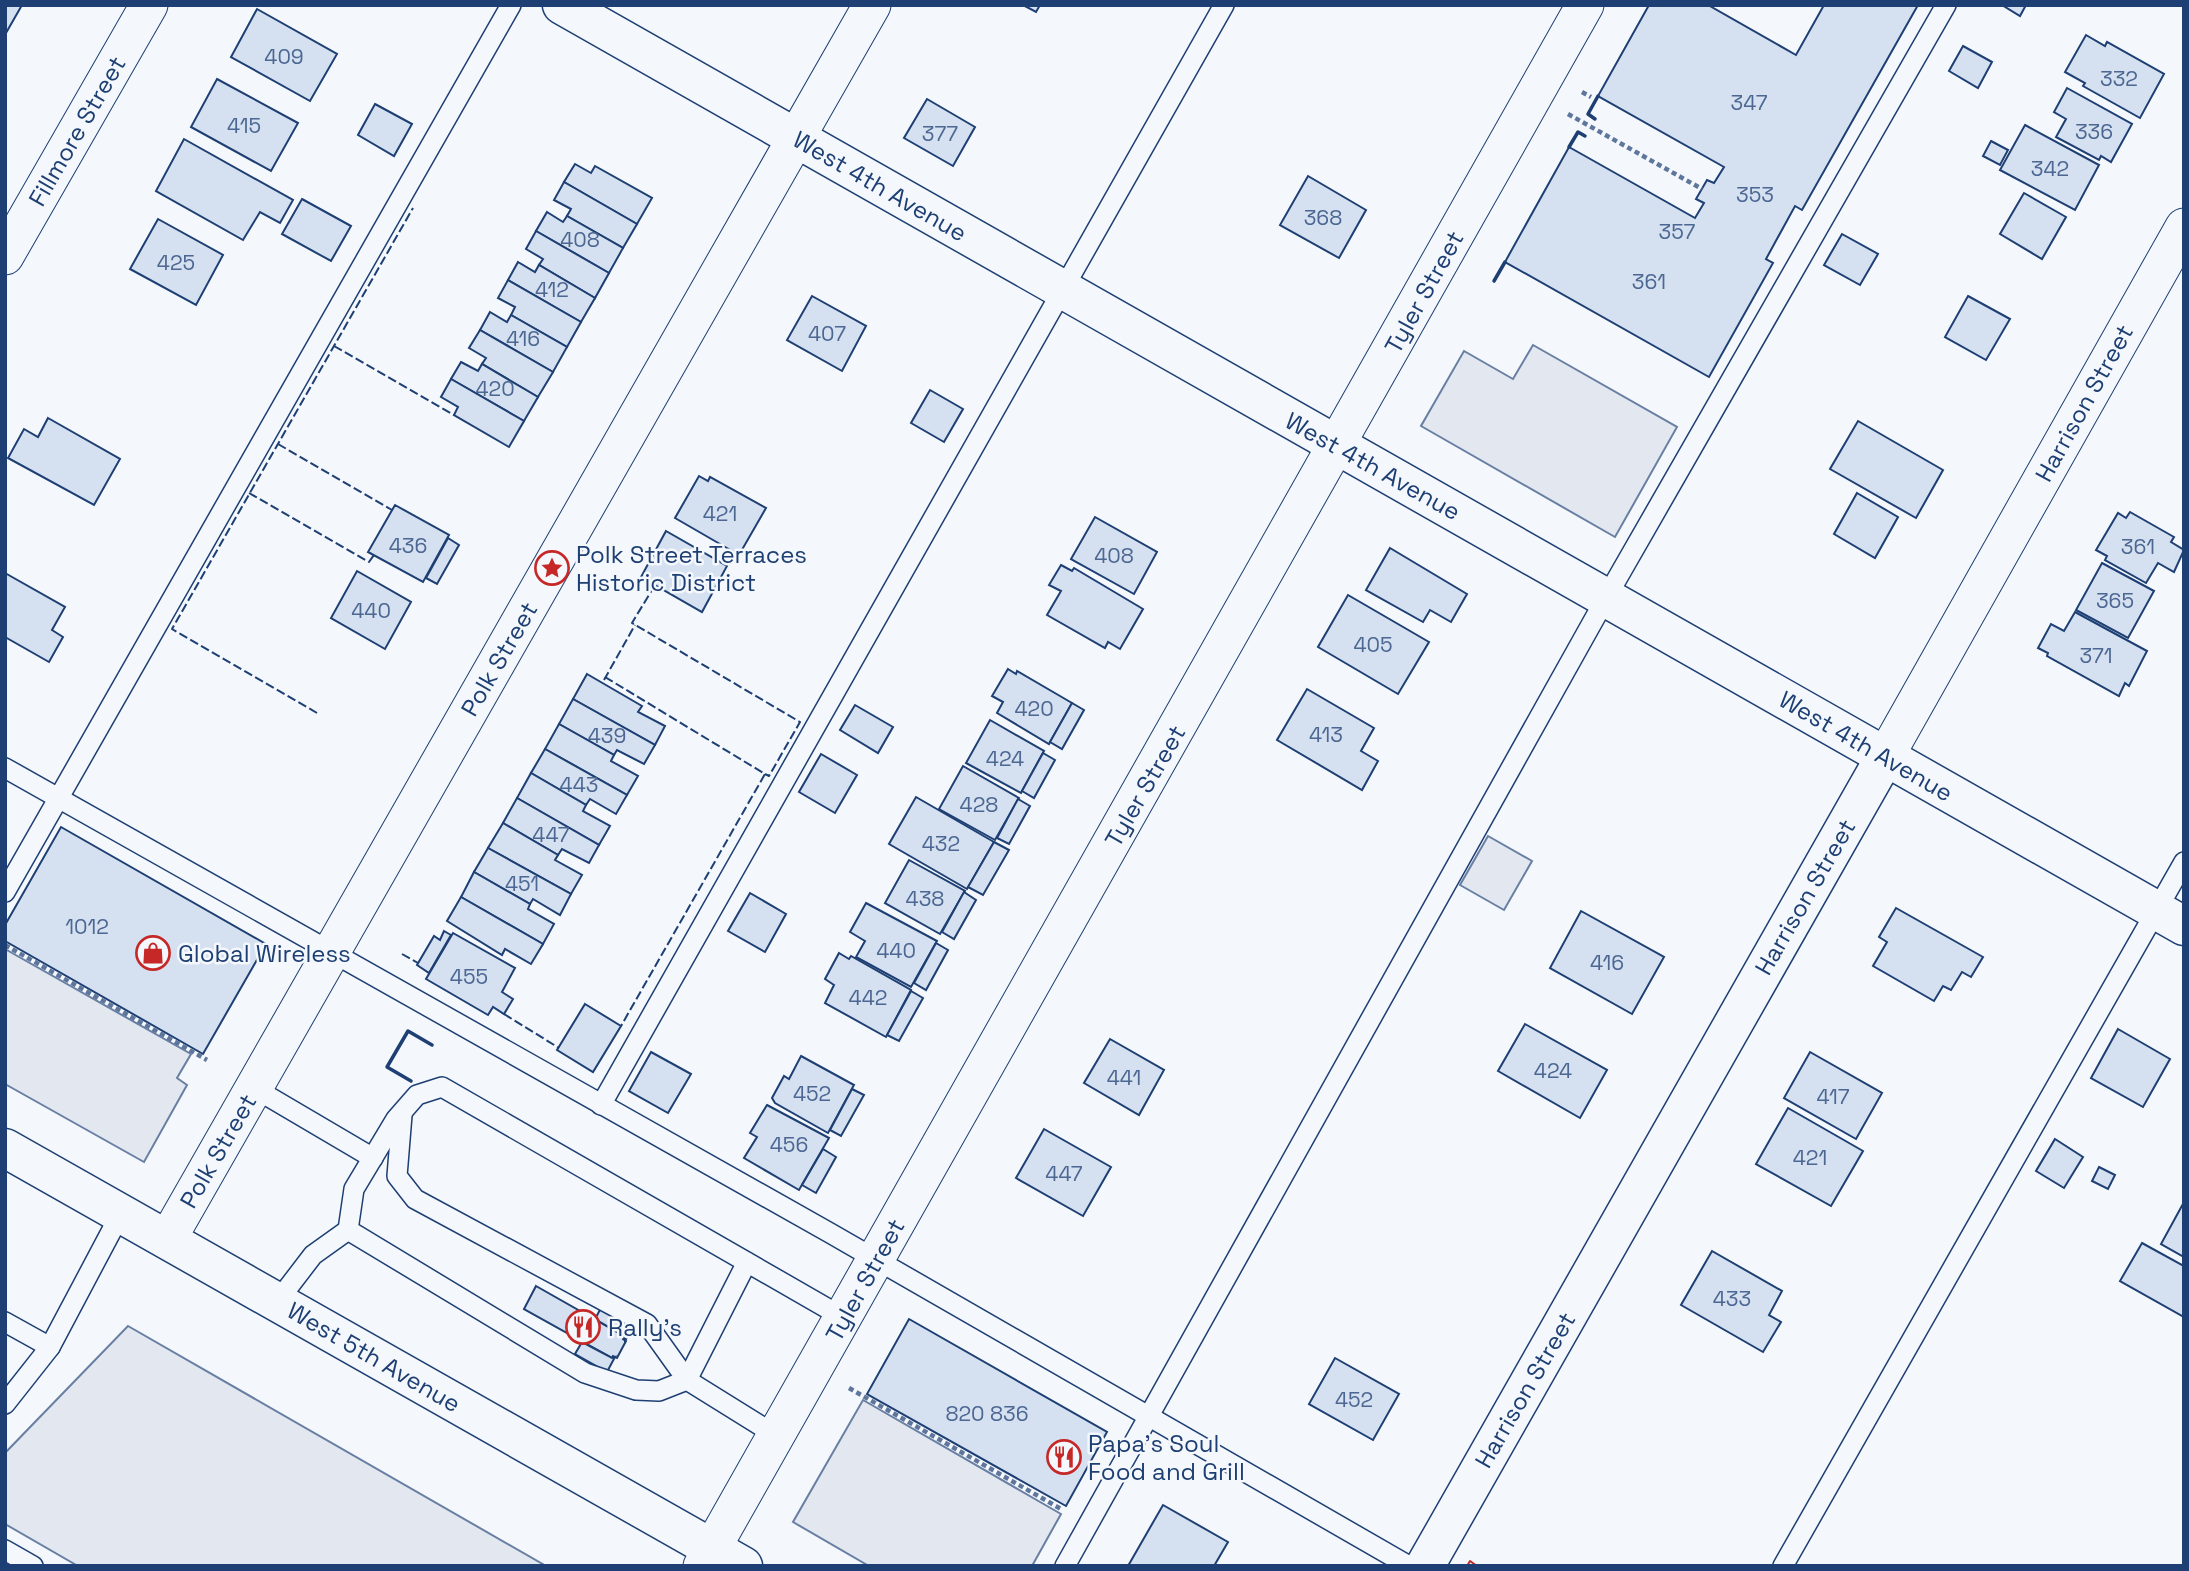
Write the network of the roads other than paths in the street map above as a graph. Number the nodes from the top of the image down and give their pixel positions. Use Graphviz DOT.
graph roads {
  1 [pos="149,5"];
  2 [pos="511,5"];
  3 [pos="562,5"];
  4 [pos="872,5"];
  5 [pos="1224,5"];
  6 [pos="1585,5"];
  7 [pos="1946,5"];
  8 [pos="797,139"];
  9 [pos="2184,227"];
  10 [pos="5,256"];
  11 [pos="1063,290"];
  12 [pos="1337,446"];
  13 [pos="1606,598"];
  14 [pos="1885,757"];
  15 [pos="5,768"];
  16 [pos="58,798"];
  17 [pos="2184,862"];
  18 [pos="5,892"];
  19 [pos="2170,918"];
  20 [pos="332,951"];
  21 [pos="254,1088"];
  22 [pos="601,1105"];
  23 [pos="403,1111"];
  24 [pos="5,1148"];
  25 [pos="373,1158"];
  26 [pos="121,1213"];
  27 [pos="348,1230"];
  28 [pos="167,1240"];
  29 [pos="877,1260"];
  30 [pos="747,1262"];
  31 [pos="277,1302"];
  32 [pos="844,1318"];
  33 [pos="5,1322"];
  34 [pos="50,1347"];
  35 [pos="687,1380"];
  36 [pos="5,1404"];
  37 [pos="1150,1416"];
  38 [pos="776,1436"];
  39 [pos="5,1550"];
  40 [pos="719,1560"];
  41 [pos="33,1566"];
  42 [pos="1065,1566"];
  43 [pos="1409,1566"];
  44 [pos="1425,1566"];
  45 [pos="1783,1566"];
  1 -- 10 [label="street, Fillmore Street"];
  2 -- 16 [label="lane"];
  3 -- 8 [label="main road, West 4th Avenue"];
  4 -- 8 [label="street, Polk Street"];
  5 -- 11 [label="lane"];
  6 -- 12 [label="street, Tyler Street"];
  7 -- 13 [label="lane"];
  8 -- 11 [label="main road, West 4th Avenue"];
  8 -- 20 [label="street, Polk Street"];
  9 -- 14 [label="street, Harrison Street"];
  11 -- 12 [label="main road, West 4th Avenue"];
  11 -- 22 [label="lane"];
  12 -- 13 [label="main road, West 4th Avenue"];
  12 -- 29 [label="street, Tyler Street"];
  13 -- 14 [label="main road, West 4th Avenue"];
  13 -- 37 [label="lane"];
  14 -- 19 [label="main road, West 4th Avenue"];
  14 -- 44 [label="main road, Harrison Street"];
  15 -- 16 [label="lane"];
  16 -- 18 [label="lane"];
  16 -- 20 [label="lane"];
  17 -- 19 [label="lane"];
  19 -- 45 [label="lane"];
  20 -- 21 [label="street, Polk Street"];
  20 -- 22 [label="lane"];
  21 -- 25 [label="lane"];
  21 -- 28 [label="street, Polk Street"];
  22 -- 29 [label="lane"];
  23 -- 25 [label="lane"];
  23 -- 30 [label="lane"];
  23 -- 35 [label="lane"];
  24 -- 26 [label="main road, West 5th Avenue"];
  25 -- 27 [label="lane"];
  26 -- 28 [label="main road, West 5th Avenue"];
  26 -- 34 [label="lane"];
  27 -- 31 [label="lane"];
  27 -- 35 [label="lane"];
  28 -- 31 [label="main road, West 5th Avenue"];
  29 -- 32 [label="street, Tyler Street"];
  29 -- 37 [label="lane"];
  30 -- 32 [label="lane"];
  30 -- 35 [label="lane"];
  31 -- 40 [label="main road, West 5th Avenue"];
  32 -- 38 [label="street, Tyler Street"];
  33 -- 34 [label="lane"];
  34 -- 36 [label="lane"];
  35 -- 38 [label="lane"];
  37 -- 42 [label="lane"];
  37 -- 43 [label="lane"];
  38 -- 40 [label="street, Tyler Street"];
  39 -- 41 [label="lane"];
}
